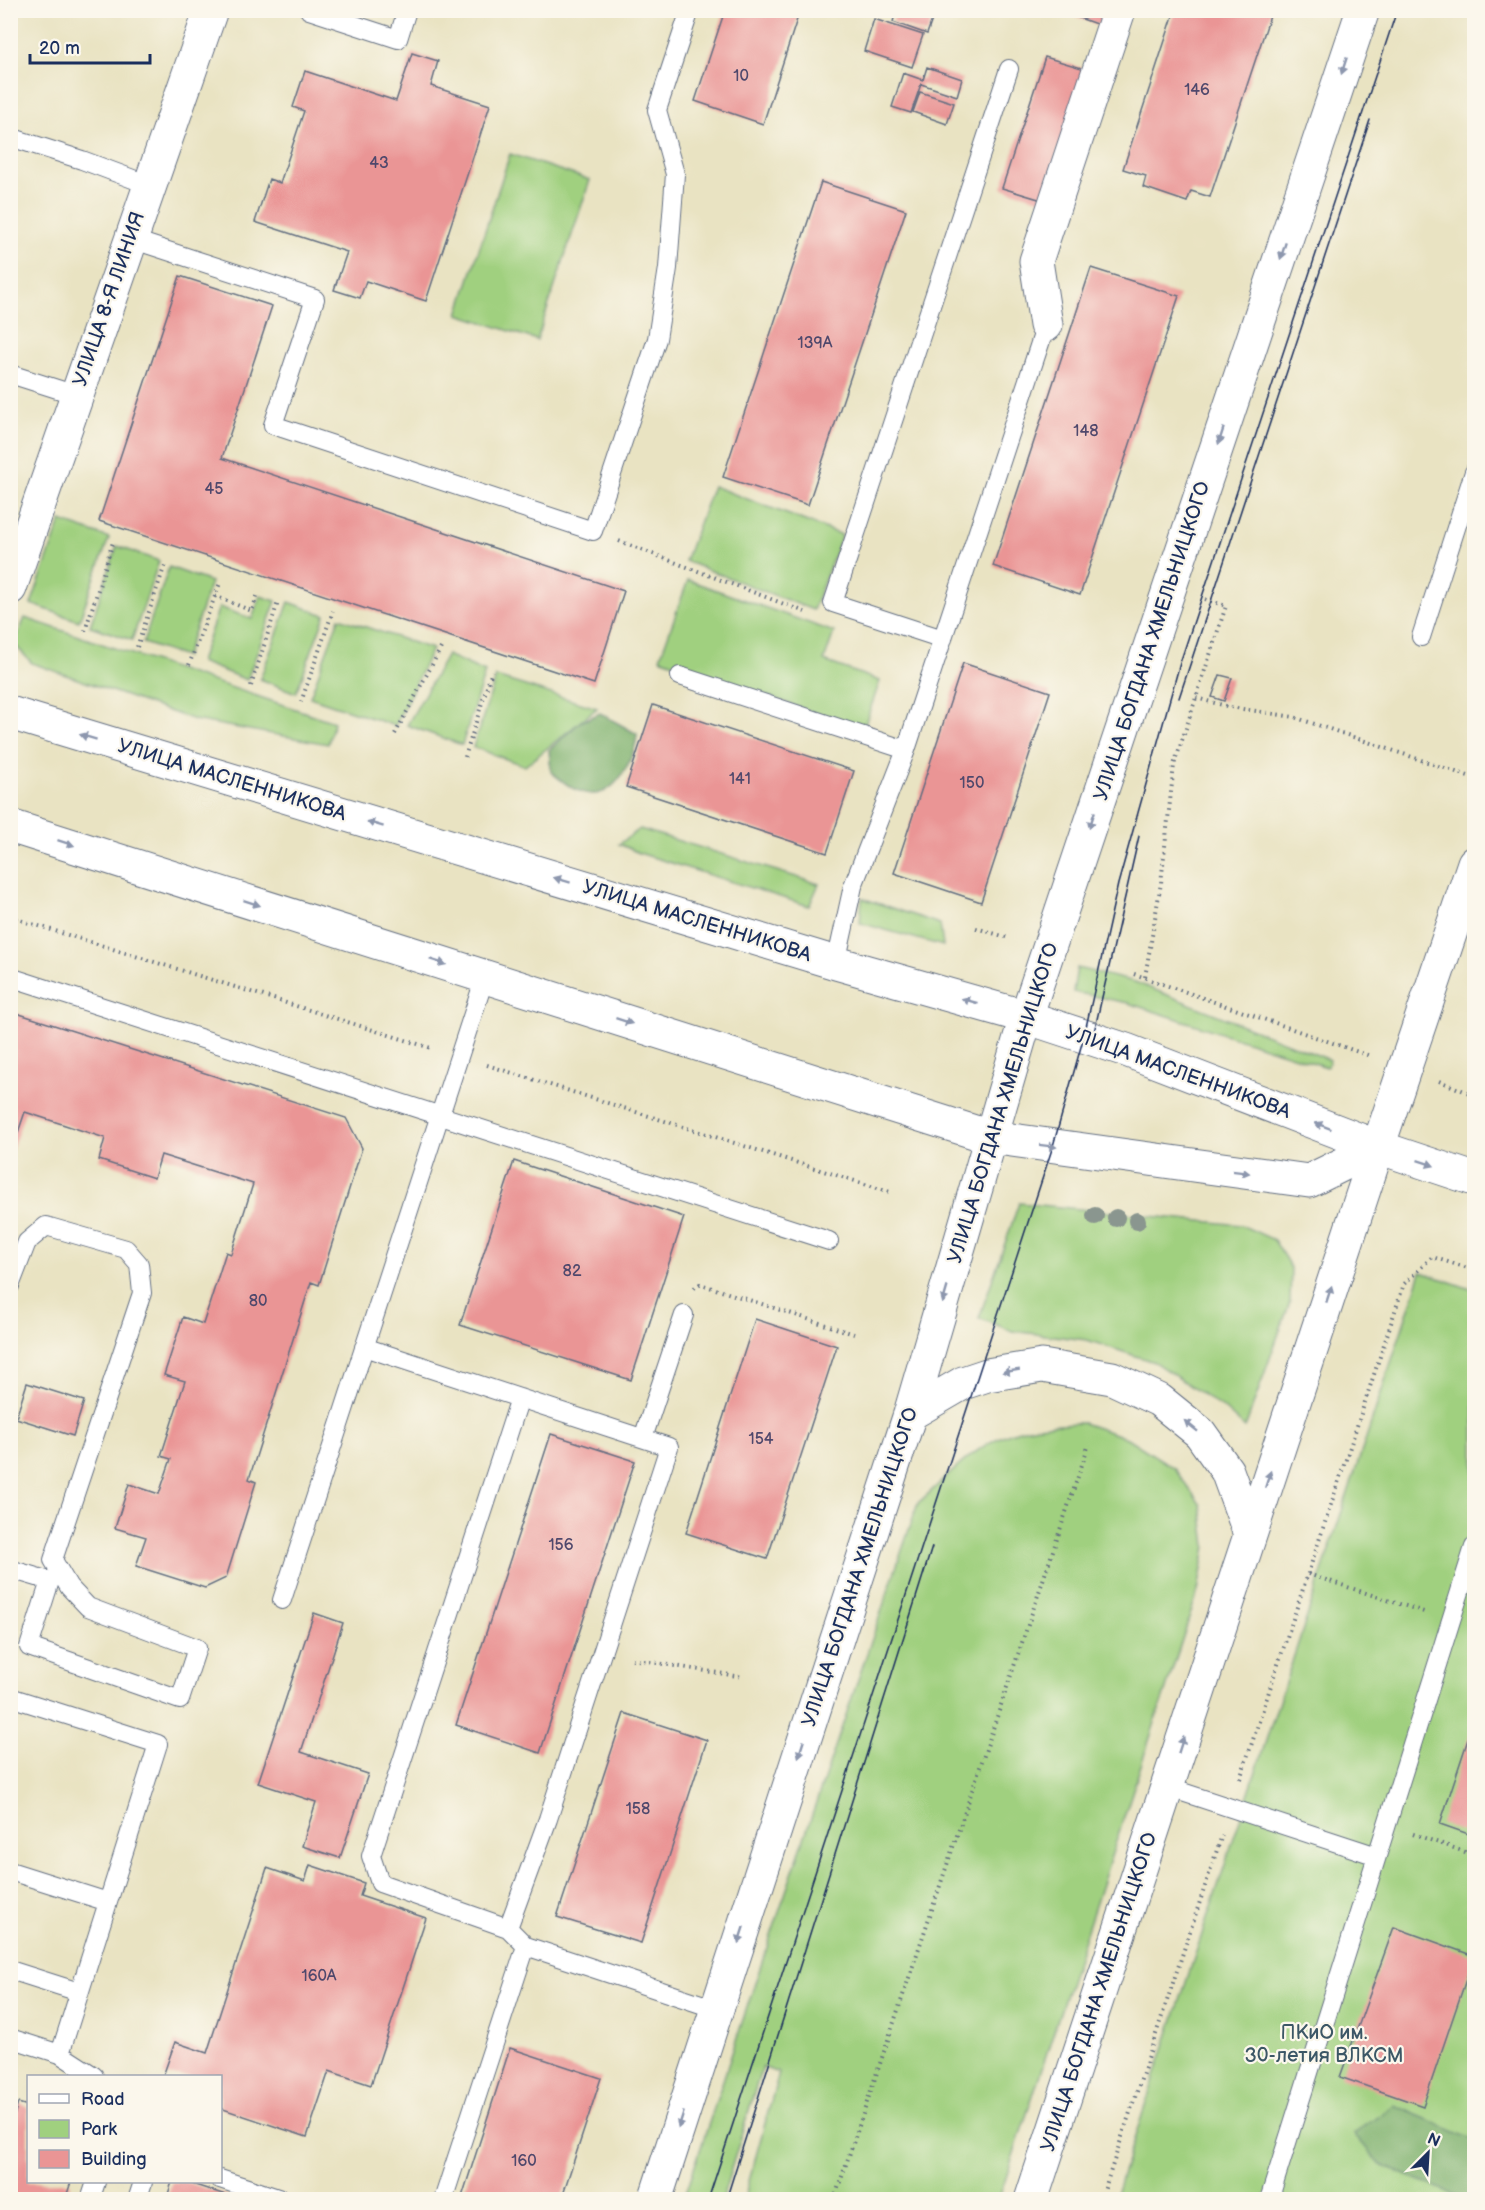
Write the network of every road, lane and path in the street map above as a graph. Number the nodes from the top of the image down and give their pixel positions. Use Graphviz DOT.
graph roads {
  1 [pos="211,10"];
  2 [pos="309,10"];
  3 [pos="407,10"];
  4 [pos="690,10"];
  5 [pos="1119,10"];
  6 [pos="1363,10"];
  7 [pos="1009,69"];
  8 [pos="10,137"];
  9 [pos="149,185"];
  10 [pos="131,239"];
  11 [pos="1046,325"];
  12 [pos="10,374"];
  13 [pos="76,395"];
  14 [pos="1474,472"];
  15 [pos="593,531"];
  16 [pos="113,542"];
  17 [pos="166,562"];
  18 [pos="220,583"];
  19 [pos="10,588"];
  20 [pos="215,596"];
  21 [pos="257,596"];
  22 [pos="1202,598"];
  23 [pos="278,602"];
  24 [pos="333,611"];
  25 [pos="814,616"];
  26 [pos="86,631"];
  27 [pos="1421,637"];
  28 [pos="943,639"];
  29 [pos="137,647"];
  30 [pos="441,648"];
  31 [pos="189,665"];
  32 [pos="492,671"];
  33 [pos="680,676"];
  34 [pos="251,686"];
  35 [pos="1196,698"];
  36 [pos="301,702"];
  37 [pos="10,713"];
  38 [pos="395,734"];
  39 [pos="906,750"];
  40 [pos="465,757"];
  41 [pos="1474,778"];
  42 [pos="10,826"];
  43 [pos="1474,863"];
  44 [pos="976,928"];
  45 [pos="1009,938"];
  46 [pos="836,963"];
  47 [pos="1134,974"];
  48 [pos="10,977"];
  49 [pos="485,977"];
  50 [pos="1145,977"];
  51 [pos="1026,1017"];
  52 [pos="1405,1068"];
  53 [pos="1474,1095"];
  54 [pos="440,1114"];
  55 [pos="990,1137"];
  56 [pos="1378,1147"];
  57 [pos="1474,1179"];
  58 [pos="829,1241"];
  59 [pos="1474,1270"];
  60 [pos="10,1286"];
  61 [pos="684,1315"];
  62 [pos="854,1334"];
  63 [pos="364,1347"];
  64 [pos="520,1398"];
  65 [pos="910,1414"];
  66 [pos="643,1438"];
  67 [pos="1088,1447"];
  68 [pos="1250,1534"];
  69 [pos="1474,1547"];
  70 [pos="54,1560"];
  71 [pos="10,1569"];
  72 [pos="1308,1574"];
  73 [pos="50,1581"];
  74 [pos="282,1600"];
  75 [pos="1451,1621"];
  76 [pos="602,1654"];
  77 [pos="742,1677"];
  78 [pos="10,1696"];
  79 [pos="1167,1787"];
  80 [pos="1230,1808"];
  81 [pos="1387,1825"];
  82 [pos="1474,1855"];
  83 [pos="1377,1856"];
  84 [pos="10,1871"];
  85 [pos="108,1902"];
  86 [pos="508,1928"];
  87 [pos="526,1946"];
  88 [pos="10,1970"];
  89 [pos="79,1992"];
  90 [pos="716,2009"];
  91 [pos="10,2038"];
  92 [pos="60,2054"];
  93 [pos="92,2075"];
  94 [pos="222,2180"];
  95 [pos="95,2183"];
  96 [pos="142,2183"];
  97 [pos="90,2199"];
  98 [pos="137,2199"];
  99 [pos="284,2199"];
  100 [pos="443,2199"];
  101 [pos="655,2199"];
  102 [pos="834,2199"];
  103 [pos="1031,2199"];
  104 [pos="1101,2199"];
  105 [pos="1269,2199"];
  1 -- 9 [label="main road, УЛИЦА 8-Я ЛИНИЯ"];
  2 -- 3 [label="lane"];
  4 -- 15 [label="lane"];
  5 -- 11 [label="main road"];
  6 -- 51 [label="main road, УЛИЦА БОГДАНА ХМЕЛЬНИЦКОГО, one-way"];
  7 -- 28 [label="lane"];
  8 -- 9 [label="lane"];
  9 -- 10 [label="main road, УЛИЦА 8-Я ЛИНИЯ"];
  10 -- 13 [label="main road, УЛИЦА 8-Я ЛИНИЯ"];
  10 -- 15 [label="lane"];
  11 -- 28 [label="lane"];
  12 -- 13 [label="lane"];
  13 -- 19 [label="main road, УЛИЦА 8-Я ЛИНИЯ"];
  14 -- 27 [label="lane"];
  15 -- 25 [label="path"];
  16 -- 26 [label="path"];
  17 -- 29 [label="path"];
  18 -- 20 [label="path"];
  20 -- 21 [label="path"];
  20 -- 31 [label="path"];
  22 -- 35 [label="path"];
  23 -- 34 [label="path"];
  24 -- 36 [label="path"];
  28 -- 39 [label="lane"];
  30 -- 38 [label="path"];
  32 -- 40 [label="path"];
  33 -- 39 [label="lane"];
  35 -- 41 [label="path"];
  35 -- 50 [label="path"];
  46 -- 37 [label="main road, УЛИЦА МАСЛЕННИКОВА, one-way"];
  39 -- 46 [label="lane"];
  42 -- 49 [label="main road, one-way"];
  43 -- 52 [label="main road, УЛИЦА БОГДАНА ХМЕЛЬНИЦКОГО"];
  44 -- 45 [label="path"];
  51 -- 46 [label="main road, УЛИЦА МАСЛЕННИКОВА, one-way"];
  47 -- 50 [label="path"];
  48 -- 54 [label="lane"];
  49 -- 54 [label="lane"];
  49 -- 55 [label="main road, one-way"];
  50 -- 52 [label="path"];
  51 -- 55 [label="main road, УЛИЦА БОГДАНА ХМЕЛЬНИЦКОГО"];
  56 -- 51 [label="main road, УЛИЦА МАСЛЕННИКОВА, one-way"];
  52 -- 53 [label="path"];
  52 -- 56 [label="main road, УЛИЦА БОГДАНА ХМЕЛЬНИЦКОГО"];
  54 -- 58 [label="lane"];
  54 -- 63 [label="lane"];
  55 -- 56 [label="main road, one-way"];
  55 -- 65 [label="main road, УЛИЦА БОГДАНА ХМЕЛЬНИЦКОГО, one-way"];
  56 -- 57 [label="main road, УЛИЦА МАСЛЕННИКОВА, one-way"];
  68 -- 56 [label="main road, УЛИЦА БОГДАНА ХМЕЛЬНИЦКОГО, one-way"];
  59 -- 72 [label="path"];
  60 -- 70 [label="lane"];
  61 -- 62 [label="path"];
  61 -- 66 [label="lane"];
  63 -- 64 [label="lane"];
  63 -- 74 [label="lane"];
  64 -- 66 [label="lane"];
  64 -- 86 [label="lane"];
  68 -- 65 [label="main road, one-way"];
  65 -- 90 [label="main road, УЛИЦА БОГДАНА ХМЕЛЬНИЦКОГО, one-way"];
  66 -- 76 [label="lane"];
  67 -- 102 [label="path"];
  79 -- 68 [label="main road, УЛИЦА БОГДАНА ХМЕЛЬНИЦКОГО, one-way"];
  69 -- 75 [label="lane"];
  70 -- 73 [label="lane"];
  70 -- 73 [label="lane"];
  71 -- 73 [label="lane"];
  72 -- 75 [label="path"];
  72 -- 80 [label="path"];
  75 -- 81 [label="lane"];
  76 -- 77 [label="path"];
  76 -- 86 [label="lane"];
  78 -- 85 [label="lane"];
  79 -- 80 [label="lane"];
  79 -- 103 [label="main road, УЛИЦА БОГДАНА ХМЕЛЬНИЦКОГО"];
  80 -- 83 [label="lane"];
  80 -- 104 [label="path"];
  81 -- 82 [label="path"];
  81 -- 83 [label="lane"];
  83 -- 105 [label="lane"];
  84 -- 85 [label="lane"];
  85 -- 89 [label="lane"];
  86 -- 87 [label="lane"];
  87 -- 90 [label="lane"];
  87 -- 100 [label="lane"];
  88 -- 89 [label="lane"];
  89 -- 92 [label="lane"];
  90 -- 101 [label="main road, УЛИЦА БОГДАНА ХМЕЛЬНИЦКОГО, one-way"];
  91 -- 92 [label="lane"];
  92 -- 93 [label="lane"];
  94 -- 99 [label="lane"];
  95 -- 97 [label="lane"];
  96 -- 98 [label="lane"];
}
